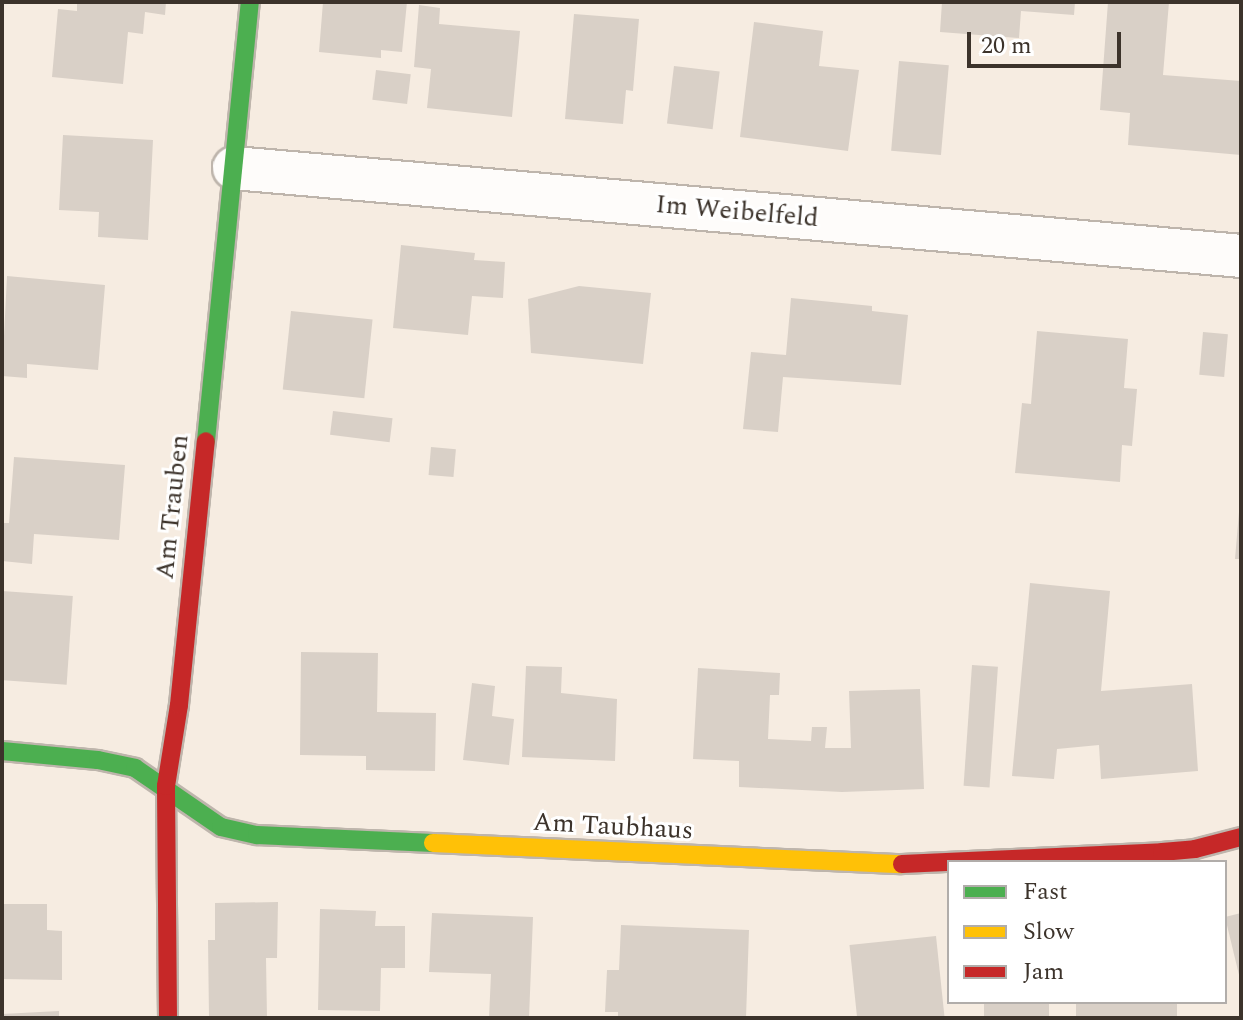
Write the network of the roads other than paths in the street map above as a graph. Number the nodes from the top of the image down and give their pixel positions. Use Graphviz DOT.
graph roads {
  1 [pos="250,2"];
  2 [pos="234,168"];
  3 [pos="1241,256"];
  4 [pos="2,751"];
  5 [pos="166,786"];
  6 [pos="1241,837"];
  7 [pos="168,1018"];
  1 -- 2 [label="street, Am Trauben"];
  2 -- 3 [label="street, Im Weibelfeld"];
  2 -- 5 [label="street, Am Trauben"];
  4 -- 5 [label="street, Am Taubhaus"];
  5 -- 6 [label="street, Am Taubhaus"];
  5 -- 7 [label="street, Am Trauben"];
}
